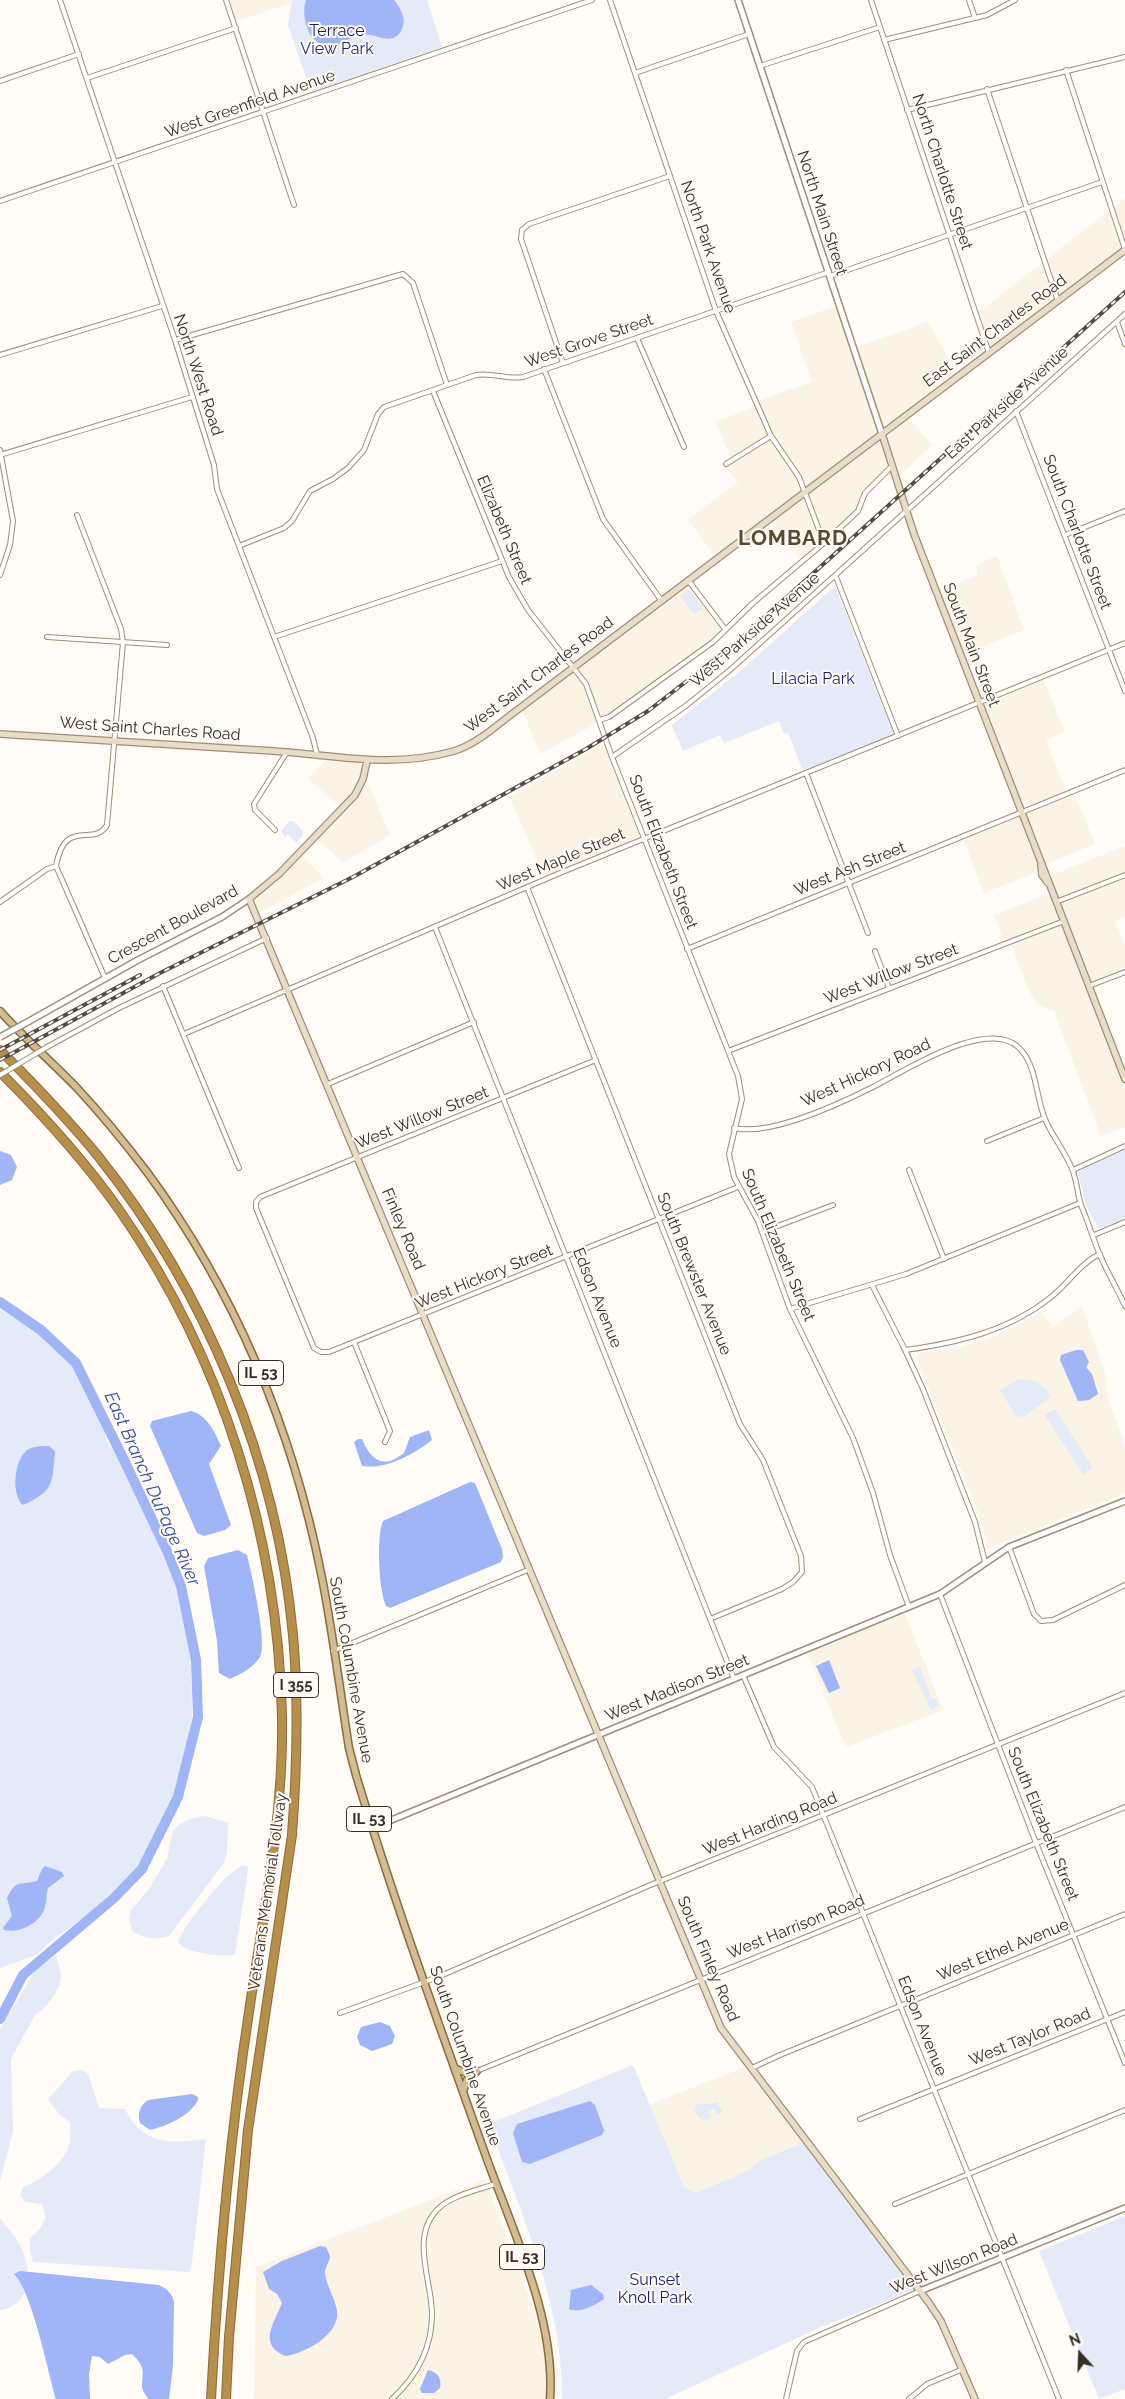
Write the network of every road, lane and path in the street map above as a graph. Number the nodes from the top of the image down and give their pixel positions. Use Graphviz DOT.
graph roads {
  1 [pos="60,0"];
  2 [pos="226,0"];
  3 [pos="592,0"];
  4 [pos="610,0"];
  5 [pos="738,0"];
  6 [pos="871,0"];
  7 [pos="969,0"];
  8 [pos="1014,0"];
  9 [pos="975,18"];
  10 [pos="880,27"];
  11 [pos="236,28"];
  12 [pos="750,34"];
  13 [pos="884,40"];
  14 [pos="79,54"];
  15 [pos="1125,57"];
  16 [pos="760,66"];
  17 [pos="1066,70"];
  18 [pos="635,72"];
  19 [pos="87,78"];
  20 [pos="0,81"];
  21 [pos="987,89"];
  22 [pos="907,110"];
  23 [pos="264,112"];
  24 [pos="114,163"];
  25 [pos="670,176"];
  26 [pos="1102,182"];
  27 [pos="0,202"];
  28 [pos="294,205"];
  29 [pos="1026,207"];
  30 [pos="949,234"];
  31 [pos="1125,249"];
  32 [pos="830,274"];
  33 [pos="1058,301"];
  34 [pos="162,306"];
  35 [pos="716,311"];
  36 [pos="1125,314"];
  37 [pos="1117,322"];
  38 [pos="637,338"];
  39 [pos="175,340"];
  40 [pos="1125,344"];
  41 [pos="989,353"];
  42 [pos="0,355"];
  43 [pos="563,363"];
  44 [pos="544,369"];
  45 [pos="447,385"];
  46 [pos="433,390"];
  47 [pos="192,397"];
  48 [pos="1016,411"];
  49 [pos="882,434"];
  50 [pos="771,436"];
  51 [pos="684,447"];
  52 [pos="0,453"];
  53 [pos="726,464"];
  54 [pos="893,465"];
  55 [pos="804,492"];
  56 [pos="1125,511"];
  57 [pos="906,512"];
  58 [pos="77,515"];
  59 [pos="1065,535"];
  60 [pos="824,543"];
  61 [pos="239,546"];
  62 [pos="502,561"];
  63 [pos="0,575"];
  64 [pos="836,577"];
  65 [pos="688,580"];
  66 [pos="661,600"];
  67 [pos="725,629"];
  68 [pos="47,637"];
  69 [pos="274,637"];
  70 [pos="123,642"];
  71 [pos="1125,643"];
  72 [pos="167,646"];
  73 [pos="1109,649"];
  74 [pos="574,667"];
  75 [pos="1125,691"];
  76 [pos="979,703"];
  77 [pos="599,720"];
  78 [pos="0,734"];
  79 [pos="898,736"];
  80 [pos="114,740"];
  81 [pos="287,752"];
  82 [pos="317,754"];
  83 [pos="612,757"];
  84 [pos="367,761"];
  85 [pos="1125,770"];
  86 [pos="806,773"];
  87 [pos="1021,812"];
  88 [pos="274,830"];
  89 [pos="644,838"];
  90 [pos="56,866"];
  91 [pos="1125,875"];
  92 [pos="848,883"];
  93 [pos="527,886"];
  94 [pos="250,899"];
  95 [pos="0,902"];
  96 [pos="1056,902"];
  97 [pos="1064,921"];
  98 [pos="435,927"];
  99 [pos="868,933"];
  100 [pos="267,938"];
  101 [pos="687,949"];
  102 [pos="875,951"];
  103 [pos="1125,972"];
  104 [pos="105,978"];
  105 [pos="164,986"];
  106 [pos="1089,986"];
  107 [pos="889,988"];
  108 [pos="289,990"];
  109 [pos="0,1011"];
  110 [pos="474,1022"];
  111 [pos="184,1034"];
  112 [pos="0,1037"];
  113 [pos="0,1050"];
  114 [pos="728,1051"];
  115 [pos="596,1060"];
  116 [pos="0,1073"];
  117 [pos="1125,1079"];
  118 [pos="328,1084"];
  119 [pos="504,1098"];
  120 [pos="1044,1118"];
  121 [pos="734,1128"];
  122 [pos="987,1141"];
  123 [pos="1125,1146"];
  124 [pos="358,1158"];
  125 [pos="240,1168"];
  126 [pos="909,1170"];
  127 [pos="1073,1170"];
  128 [pos="738,1187"];
  129 [pos="1080,1202"];
  130 [pos="833,1205"];
  131 [pos="659,1219"];
  132 [pos="1125,1222"];
  133 [pos="762,1232"];
  134 [pos="1094,1235"];
  135 [pos="1100,1254"];
  136 [pos="567,1256"];
  137 [pos="944,1259"];
  138 [pos="872,1285"];
  139 [pos="1125,1306"];
  140 [pos="790,1310"];
  141 [pos="424,1314"];
  142 [pos="354,1342"];
  143 [pos="905,1350"];
  144 [pos="321,1352"];
  145 [pos="385,1442"];
  146 [pos="1125,1502"];
  147 [pos="1009,1547"];
  148 [pos="985,1562"];
  149 [pos="530,1569"];
  150 [pos="1125,1585"];
  151 [pos="940,1594"];
  152 [pos="909,1607"];
  153 [pos="710,1619"];
  154 [pos="333,1651"];
  155 [pos="743,1675"];
  156 [pos="734,1679"];
  157 [pos="1125,1693"];
  158 [pos="598,1734"];
  159 [pos="997,1745"];
  160 [pos="1125,1807"];
  161 [pos="824,1815"];
  162 [pos="372,1828"];
  163 [pos="1036,1843"];
  164 [pos="660,1882"];
  165 [pos="864,1913"];
  166 [pos="1125,1914"];
  167 [pos="1074,1934"];
  168 [pos="701,1980"];
  169 [pos="425,1982"];
  170 [pos="900,2005"];
  171 [pos="1125,2012"];
  172 [pos="340,2013"];
  173 [pos="1108,2019"];
  174 [pos="1125,2062"];
  175 [pos="752,2068"];
  176 [pos="456,2069"];
  177 [pos="478,2071"];
  178 [pos="934,2090"];
  179 [pos="463,2091"];
  180 [pos="1125,2110"];
  181 [pos="860,2119"];
  182 [pos="968,2174"];
  183 [pos="495,2184"];
  184 [pos="894,2204"];
  185 [pos="1125,2208"];
  186 [pos="1002,2258"];
  187 [pos="920,2291"];
  188 [pos="963,2369"];
  189 [pos="211,2399"];
  190 [pos="226,2399"];
  191 [pos="392,2399"];
  192 [pos="550,2399"];
  193 [pos="786,2399"];
  194 [pos="909,2399"];
  195 [pos="975,2399"];
  196 [pos="1059,2399"];
  1 -- 14 [label="street, North West Road"];
  2 -- 11 [label="street"];
  3 -- 23 [label="street, West Greenfield Avenue"];
  4 -- 18 [label="street, North Park Avenue"];
  5 -- 12 [label="street, North Main Street"];
  6 -- 10 [label="street, North Charlotte Street"];
  7 -- 9 [label="street"];
  8 -- 9 [label="street"];
  9 -- 13 [label="street"];
  10 -- 13 [label="street, North Charlotte Street"];
  10 -- 16 [label="street"];
  11 -- 19 [label="street"];
  11 -- 23 [label="street"];
  12 -- 16 [label="street, North Main Street"];
  12 -- 18 [label="street"];
  13 -- 22 [label="street, North Charlotte Street"];
  14 -- 19 [label="street, North West Road"];
  14 -- 20 [label="street"];
  15 -- 17 [label="street"];
  16 -- 32 [label="street, North Main Street"];
  17 -- 21 [label="street"];
  17 -- 26 [label="street"];
  18 -- 25 [label="street, North Park Avenue"];
  19 -- 24 [label="street, North West Road"];
  21 -- 22 [label="street"];
  21 -- 29 [label="street"];
  22 -- 30 [label="street, North Charlotte Street"];
  23 -- 24 [label="street, West Greenfield Avenue"];
  23 -- 28 [label="street"];
  24 -- 27 [label="street, West Greenfield Avenue"];
  24 -- 34 [label="street, North West Road"];
  25 -- 35 [label="street, North Park Avenue"];
  25 -- 43 [label="street"];
  26 -- 29 [label="street, West Grove Street"];
  26 -- 31 [label="street"];
  29 -- 30 [label="street, West Grove Street"];
  29 -- 33 [label="street"];
  30 -- 32 [label="street, West Grove Street"];
  30 -- 41 [label="street, North Charlotte Street"];
  31 -- 33 [label="main road, East Saint Charles Road"];
  32 -- 35 [label="street, West Grove Street"];
  32 -- 49 [label="street, North Main Street"];
  33 -- 41 [label="main road, East Saint Charles Road"];
  34 -- 39 [label="street, North West Road"];
  34 -- 42 [label="street"];
  35 -- 38 [label="street, West Grove Street"];
  35 -- 50 [label="street, North Park Avenue"];
  36 -- 37 [label="street, East Parkside Avenue"];
  37 -- 40 [label="street"];
  37 -- 48 [label="street, East Parkside Avenue"];
  38 -- 43 [label="street, West Grove Street"];
  38 -- 51 [label="street"];
  39 -- 45 [label="street"];
  39 -- 47 [label="street, North West Road"];
  41 -- 49 [label="main road, East Saint Charles Road"];
  43 -- 44 [label="street, West Grove Street"];
  44 -- 45 [label="street, West Grove Street"];
  44 -- 66 [label="street"];
  45 -- 46 [label="street, West Grove Street"];
  46 -- 61 [label="street, West Grove Street"];
  46 -- 62 [label="street, Elizabeth Street"];
  47 -- 52 [label="street"];
  47 -- 61 [label="street, North West Road"];
  48 -- 57 [label="street, East Parkside Avenue"];
  48 -- 59 [label="street, South Charlotte Street"];
  49 -- 54 [label="main road, South Main Street"];
  49 -- 55 [label="main road, West Saint Charles Road"];
  50 -- 53 [label="street"];
  50 -- 55 [label="street, North Park Avenue"];
  52 -- 63 [label="street"];
  54 -- 57 [label="main road, South Main Street"];
  54 -- 60 [label="street"];
  55 -- 60 [label="street, North Park Avenue"];
  55 -- 65 [label="main road, West Saint Charles Road"];
  56 -- 59 [label="street"];
  57 -- 64 [label="street, West Parkside Avenue"];
  57 -- 76 [label="main road, South Main Street"];
  58 -- 70 [label="street"];
  59 -- 73 [label="street, South Charlotte Street"];
  60 -- 67 [label="street"];
  61 -- 69 [label="street, North West Road"];
  62 -- 69 [label="street"];
  62 -- 74 [label="street, Elizabeth Street"];
  64 -- 79 [label="street"];
  64 -- 83 [label="street, West Parkside Avenue"];
  65 -- 66 [label="main road, West Saint Charles Road"];
  65 -- 67 [label="street"];
  66 -- 74 [label="main road, West Saint Charles Road"];
  67 -- 77 [label="street"];
  68 -- 70 [label="street"];
  69 -- 82 [label="street, North West Road"];
  70 -- 72 [label="street"];
  70 -- 80 [label="street"];
  71 -- 73 [label="street, West Maple Street"];
  73 -- 75 [label="street, South Charlotte Street"];
  73 -- 76 [label="street, West Maple Street"];
  74 -- 77 [label="street, South Elizabeth Street"];
  74 -- 84 [label="main road, West Saint Charles Road"];
  76 -- 79 [label="street, West Maple Street"];
  76 -- 87 [label="main road, South Main Street"];
  77 -- 83 [label="street, South Elizabeth Street"];
  78 -- 80 [label="main road, West Saint Charles Road"];
  79 -- 86 [label="street, West Maple Street"];
  80 -- 81 [label="main road, West Saint Charles Road"];
  80 -- 90 [label="street"];
  81 -- 82 [label="main road, West Saint Charles Road"];
  81 -- 88 [label="street"];
  82 -- 84 [label="main road, West Saint Charles Road"];
  83 -- 89 [label="street, South Elizabeth Street"];
  84 -- 94 [label="main road, Crescent Boulevard"];
  85 -- 87 [label="street, West Ash Street"];
  86 -- 89 [label="street, West Maple Street"];
  86 -- 92 [label="street"];
  87 -- 92 [label="street, West Ash Street"];
  87 -- 96 [label="main road, South Main Street"];
  89 -- 93 [label="street, West Maple Street"];
  89 -- 101 [label="street, South Elizabeth Street"];
  90 -- 95 [label="street"];
  90 -- 104 [label="street"];
  91 -- 96 [label="street"];
  92 -- 99 [label="street"];
  92 -- 101 [label="street, West Ash Street"];
  93 -- 98 [label="street, West Maple Street"];
  93 -- 115 [label="street, South Brewster Avenue"];
  94 -- 100 [label="main road, Finley Road"];
  94 -- 104 [label="street, Crescent Boulevard"];
  96 -- 97 [label="main road, South Main Street"];
  97 -- 106 [label="main road, South Main Street"];
  97 -- 107 [label="street, West Willow Street"];
  98 -- 108 [label="street, West Maple Street"];
  98 -- 110 [label="street, Edson Avenue"];
  100 -- 105 [label="street"];
  100 -- 108 [label="main road, Finley Road"];
  101 -- 114 [label="street, South Elizabeth Street"];
  102 -- 107 [label="street"];
  103 -- 106 [label="street"];
  104 -- 112 [label="street, Crescent Boulevard, bridge"];
  105 -- 111 [label="street"];
  105 -- 116 [label="street, bridge"];
  106 -- 117 [label="main road, South Main Street"];
  107 -- 114 [label="street, West Willow Street"];
  108 -- 111 [label="street, West Maple Street"];
  108 -- 118 [label="main road, Finley Road"];
  109 -- 154 [label="main road, South Columbine Avenue / IL 53"];
  110 -- 118 [label="street"];
  110 -- 119 [label="street, Edson Avenue"];
  111 -- 125 [label="street"];
  113 -- 190 [label="highway, Veterans Memorial Tollway / I 355"];
  114 -- 121 [label="street, South Elizabeth Street"];
  115 -- 119 [label="street, West Willow Street"];
  115 -- 131 [label="street, South Brewster Avenue"];
  116 -- 189 [label="highway, Veterans Memorial Tollway / I 355"];
  118 -- 124 [label="main road, Finley Road"];
  119 -- 124 [label="street, West Willow Street"];
  119 -- 136 [label="street, Edson Avenue"];
  120 -- 121 [label="street, West Hickory Road"];
  120 -- 122 [label="street"];
  120 -- 127 [label="street"];
  121 -- 128 [label="street, South Elizabeth Street"];
  123 -- 127 [label="street"];
  124 -- 141 [label="main road, Finley Road"];
  124 -- 144 [label="street, West Willow Street"];
  126 -- 137 [label="street"];
  127 -- 129 [label="street"];
  128 -- 131 [label="street, West Hickory Street"];
  128 -- 133 [label="street, South Elizabeth Street"];
  129 -- 134 [label="street"];
  129 -- 137 [label="street"];
  130 -- 133 [label="street"];
  131 -- 136 [label="street, West Hickory Street"];
  131 -- 153 [label="street, South Brewster Avenue"];
  132 -- 134 [label="street"];
  133 -- 140 [label="street, South Elizabeth Street"];
  134 -- 135 [label="street"];
  135 -- 139 [label="street"];
  135 -- 143 [label="street"];
  136 -- 141 [label="street, West Hickory Street"];
  136 -- 153 [label="street, Edson Avenue"];
  137 -- 138 [label="street"];
  138 -- 140 [label="street"];
  138 -- 143 [label="street"];
  140 -- 152 [label="street, South Elizabeth Street"];
  141 -- 142 [label="street, West Hickory Street"];
  141 -- 149 [label="main road, Finley Road"];
  142 -- 144 [label="street, West Hickory Street"];
  142 -- 145 [label="street"];
  143 -- 148 [label="street"];
  146 -- 147 [label="street"];
  147 -- 148 [label="street, West Madison Street"];
  147 -- 150 [label="street"];
  148 -- 151 [label="street, West Madison Street"];
  149 -- 154 [label="street"];
  149 -- 158 [label="main road, South Finley Road"];
  151 -- 152 [label="street, West Madison Street"];
  151 -- 159 [label="street, South Elizabeth Street"];
  152 -- 155 [label="street, West Madison Street"];
  153 -- 156 [label="street, Edson Avenue"];
  154 -- 162 [label="main road, South Columbine Avenue / IL 53"];
  155 -- 156 [label="street, West Madison Street"];
  155 -- 161 [label="street, Edson Avenue"];
  156 -- 158 [label="street, West Madison Street"];
  157 -- 159 [label="street, West Harding Road"];
  158 -- 162 [label="street, West Madison Street"];
  158 -- 164 [label="main road, South Finley Road"];
  159 -- 161 [label="street, West Harding Road"];
  159 -- 163 [label="street, South Elizabeth Street"];
  160 -- 163 [label="street, West Harrison Road"];
  161 -- 164 [label="street, West Harding Road"];
  161 -- 165 [label="street, Edson Avenue"];
  162 -- 169 [label="main road, South Columbine Avenue / IL 53"];
  163 -- 165 [label="street, West Harrison Road"];
  163 -- 167 [label="street, South Elizabeth Street"];
  164 -- 168 [label="main road, South Finley Road"];
  164 -- 169 [label="street, West Harding Road"];
  165 -- 168 [label="street, West Harrison Road"];
  165 -- 170 [label="street, Edson Avenue"];
  166 -- 167 [label="street, West Ethel Avenue"];
  167 -- 170 [label="street, West Ethel Avenue"];
  167 -- 173 [label="street, South Elizabeth Street"];
  168 -- 175 [label="main road, South Finley Road"];
  168 -- 177 [label="street, West Harrison Road"];
  169 -- 172 [label="street, West Harding Road"];
  169 -- 176 [label="main road, South Columbine Avenue / IL 53"];
  170 -- 175 [label="street, West Ethel Avenue"];
  170 -- 178 [label="street, Edson Avenue"];
  171 -- 173 [label="street, West Taylor Road"];
  173 -- 174 [label="street, South Elizabeth Street"];
  173 -- 178 [label="street, West Taylor Road"];
  175 -- 187 [label="main road, South Finley Road"];
  176 -- 177 [label="main road"];
  176 -- 179 [label="main road, South Columbine Avenue / IL 53"];
  177 -- 179 [label="main road"];
  178 -- 181 [label="street, West Taylor Road"];
  178 -- 182 [label="street, Edson Avenue"];
  179 -- 183 [label="main road, South Columbine Avenue / IL 53"];
  180 -- 182 [label="street"];
  182 -- 184 [label="street"];
  182 -- 186 [label="street, Edson Avenue"];
  183 -- 191 [label="street"];
  183 -- 192 [label="main road, South Columbine Avenue / IL 53"];
  185 -- 186 [label="street, West Wilson Road"];
  186 -- 187 [label="street, West Wilson Road"];
  186 -- 196 [label="street, Edson Avenue"];
  187 -- 188 [label="main road, South Finley Road"];
  187 -- 193 [label="street, West Wilson Road"];
  188 -- 194 [label="street"];
  188 -- 195 [label="main road, South Finley Road"];
}
